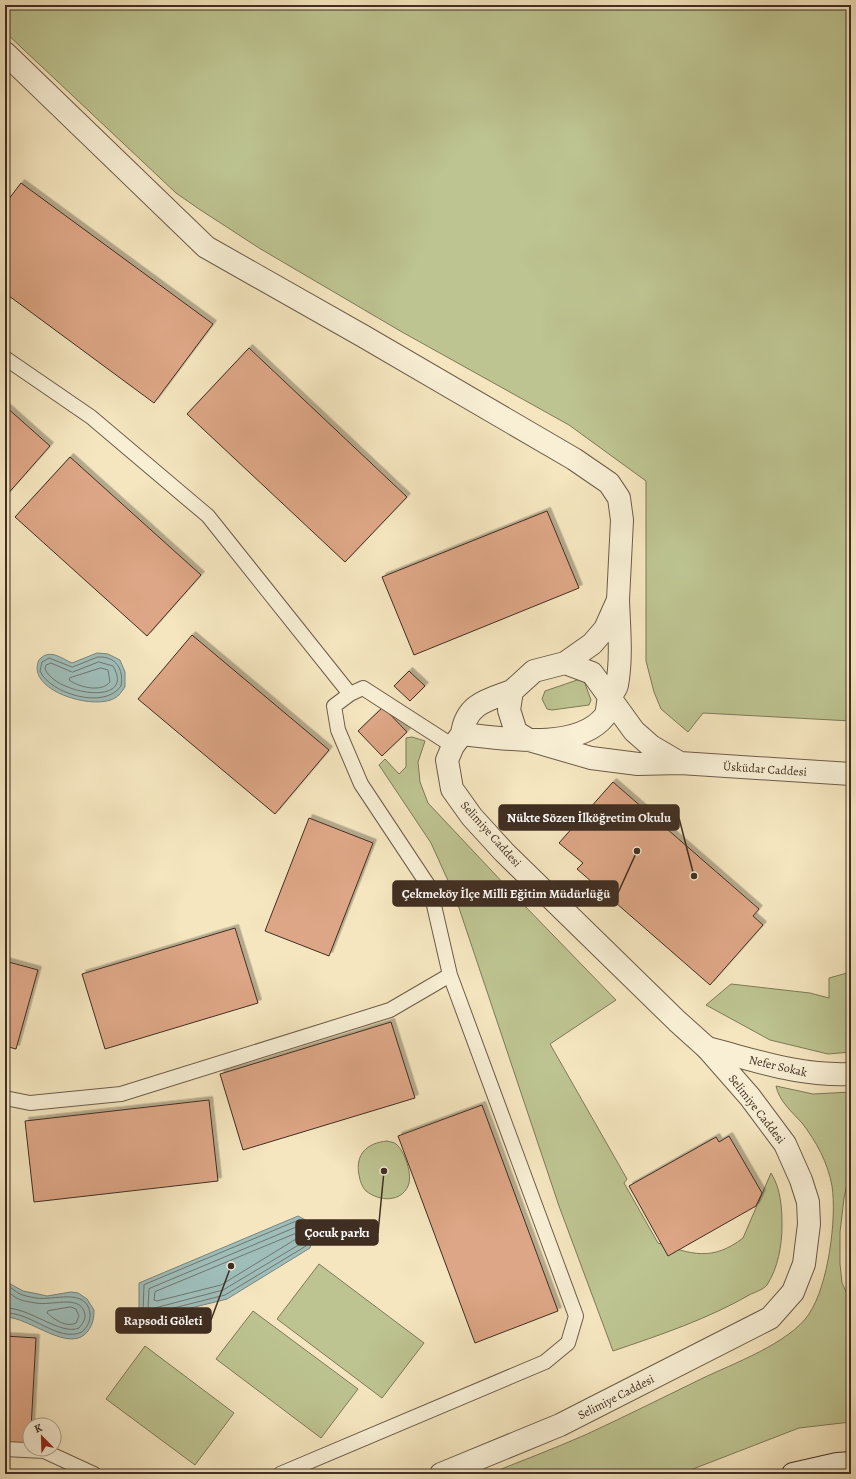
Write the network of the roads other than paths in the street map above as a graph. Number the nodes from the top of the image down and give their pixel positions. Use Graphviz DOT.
graph roads {
  1 [pos="5,53"];
  2 [pos="5,358"];
  3 [pos="618,600"];
  4 [pos="565,663"];
  5 [pos="512,691"];
  6 [pos="350,694"];
  7 [pos="609,699"];
  8 [pos="458,740"];
  9 [pos="529,740"];
  10 [pos="680,762"];
  11 [pos="851,774"];
  12 [pos="450,975"];
  13 [pos="707,1048"];
  14 [pos="851,1074"];
  15 [pos="5,1098"];
  16 [pos="5,1449"];
  17 [pos="851,1463"];
  18 [pos="94,1474"];
  19 [pos="280,1474"];
  20 [pos="441,1474"];
  21 [pos="793,1474"];
  1 -- 3 [label="street"];
  2 -- 6 [label="lane"];
  3 -- 4 [label="street"];
  3 -- 7 [label="street"];
  4 -- 5 [label="street"];
  4 -- 7 [label="street"];
  5 -- 8 [label="street, Selimiye Caddesi"];
  5 -- 9 [label="street"];
  6 -- 8 [label="lane"];
  6 -- 12 [label="lane"];
  7 -- 9 [label="street"];
  7 -- 10 [label="street"];
  8 -- 9 [label="street"];
  8 -- 13 [label="street, Selimiye Caddesi"];
  9 -- 10 [label="street, Üsküdar Caddesi"];
  10 -- 11 [label="street, Üsküdar Caddesi"];
  12 -- 15 [label="lane"];
  12 -- 19 [label="lane"];
  13 -- 14 [label="street, Nefer Sokak"];
  13 -- 20 [label="street, Selimiye Caddesi"];
  16 -- 18 [label="lane"];
  17 -- 21 [label="street"];
}
